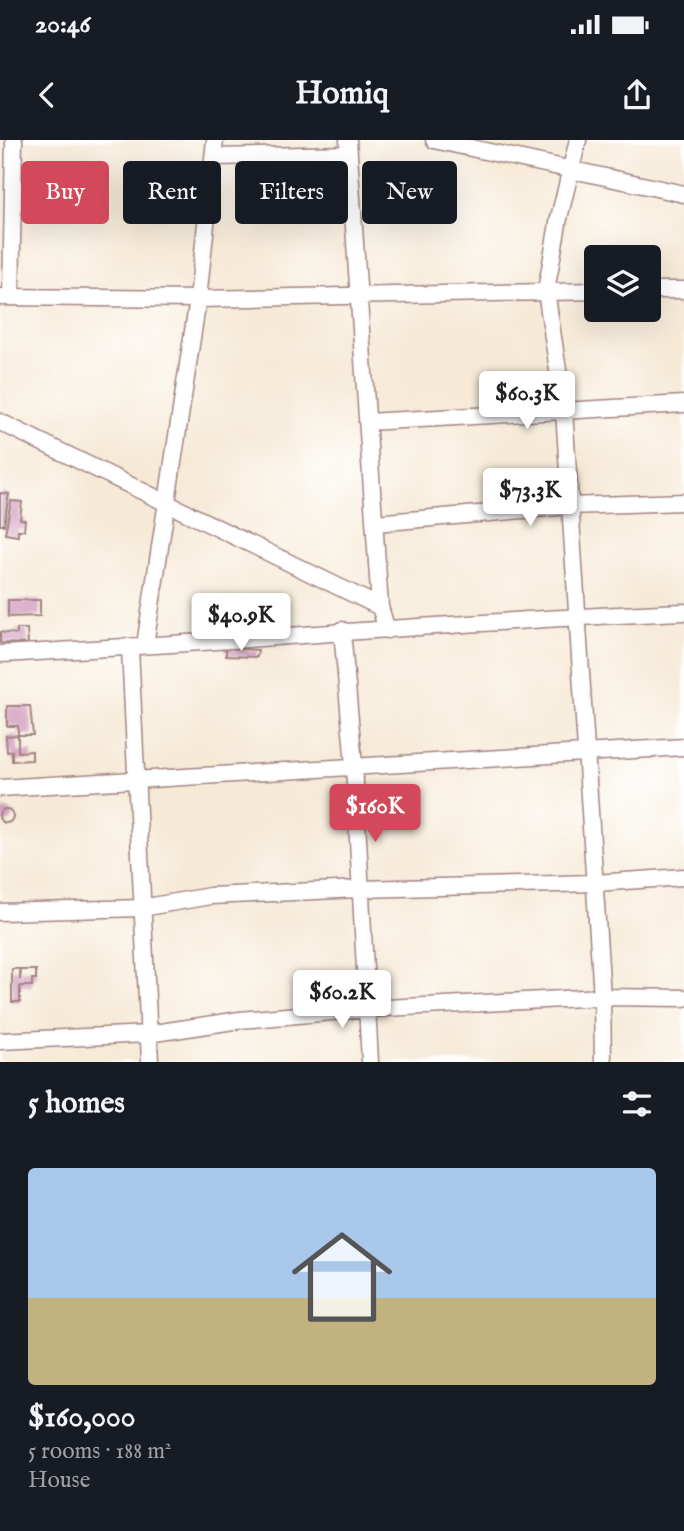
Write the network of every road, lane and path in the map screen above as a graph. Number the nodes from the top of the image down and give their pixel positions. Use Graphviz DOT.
graph roads {
  1 [pos="14,140"];
  2 [pos="434,140"];
  3 [pos="578,140"];
  4 [pos="348,147"];
  5 [pos="215,148"];
  6 [pos="570,167"];
  7 [pos="684,194"];
  8 [pos="661,290"];
  9 [pos="684,290"];
  10 [pos="546,291"];
  11 [pos="584,291"];
  12 [pos="360,294"];
  13 [pos="5,297"];
  14 [pos="198,299"];
  15 [pos="684,404"];
  16 [pos="564,410"];
  17 [pos="0,422"];
  18 [pos="367,422"];
  19 [pos="165,500"];
  20 [pos="684,502"];
  21 [pos="569,506"];
  22 [pos="375,523"];
  23 [pos="380,607"];
  24 [pos="684,612"];
  25 [pos="576,616"];
  26 [pos="342,630"];
  27 [pos="387,630"];
  28 [pos="138,647"];
  29 [pos="0,654"];
  30 [pos="684,747"];
  31 [pos="587,753"];
  32 [pos="354,765"];
  33 [pos="135,780"];
  34 [pos="0,789"];
  35 [pos="684,877"];
  36 [pos="595,883"];
  37 [pos="359,889"];
  38 [pos="141,908"];
  39 [pos="0,912"];
  40 [pos="602,998"];
  41 [pos="684,998"];
  42 [pos="366,1009"];
  43 [pos="148,1034"];
  44 [pos="0,1041"];
  45 [pos="150,1062"];
  46 [pos="370,1062"];
  47 [pos="603,1062"];
  1 -- 13 [label="street"];
  2 -- 6 [label="street"];
  3 -- 6 [label="street"];
  4 -- 5 [label="street"];
  4 -- 12 [label="street"];
  5 -- 14 [label="street"];
  6 -- 7 [label="street"];
  6 -- 10 [label="street"];
  8 -- 9 [label="street"];
  10 -- 11 [label="street"];
  10 -- 12 [label="street"];
  10 -- 16 [label="street"];
  12 -- 14 [label="street"];
  12 -- 18 [label="street"];
  13 -- 14 [label="street"];
  14 -- 19 [label="street"];
  15 -- 16 [label="street"];
  16 -- 18 [label="street"];
  16 -- 21 [label="street"];
  17 -- 19 [label="street"];
  18 -- 22 [label="street"];
  19 -- 23 [label="street"];
  19 -- 28 [label="street"];
  20 -- 21 [label="street"];
  21 -- 22 [label="street"];
  21 -- 25 [label="street"];
  22 -- 23 [label="street"];
  23 -- 27 [label="street"];
  24 -- 25 [label="street"];
  25 -- 27 [label="street"];
  25 -- 31 [label="street"];
  26 -- 27 [label="street"];
  26 -- 28 [label="street"];
  26 -- 32 [label="street"];
  28 -- 29 [label="street"];
  28 -- 33 [label="street"];
  30 -- 31 [label="street"];
  31 -- 32 [label="street"];
  31 -- 36 [label="street"];
  32 -- 33 [label="street"];
  32 -- 37 [label="street"];
  33 -- 34 [label="street"];
  33 -- 38 [label="street"];
  35 -- 36 [label="street"];
  36 -- 37 [label="street"];
  36 -- 40 [label="street"];
  37 -- 38 [label="street"];
  37 -- 42 [label="street"];
  38 -- 39 [label="street"];
  38 -- 43 [label="street"];
  40 -- 41 [label="street"];
  40 -- 42 [label="street"];
  40 -- 47 [label="street"];
  42 -- 43 [label="street"];
  42 -- 46 [label="street"];
  43 -- 44 [label="street"];
  43 -- 45 [label="street"];
}
